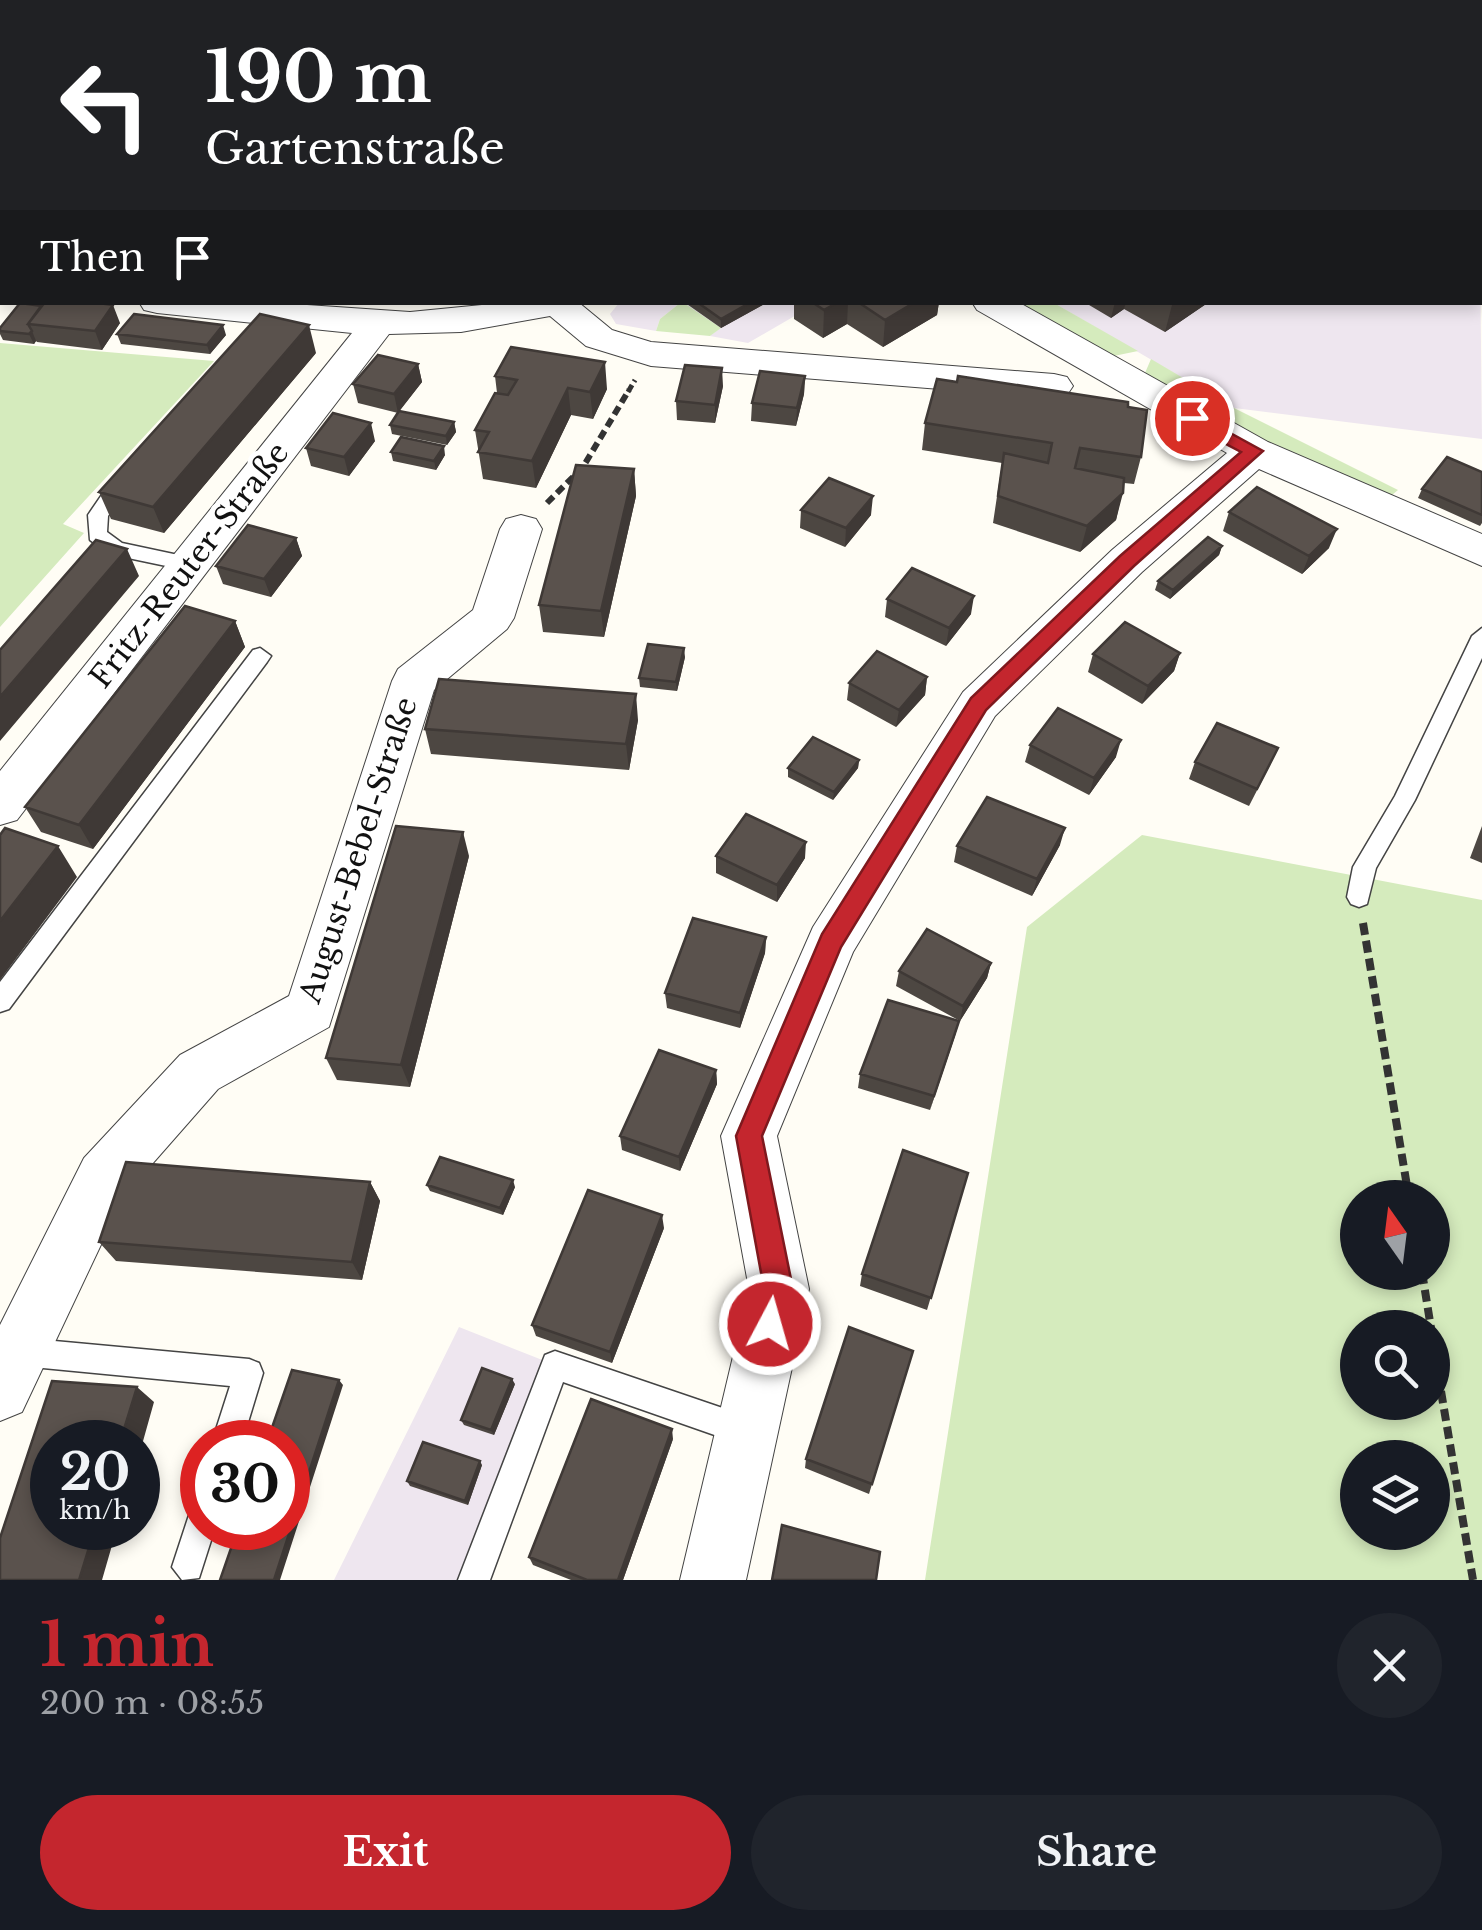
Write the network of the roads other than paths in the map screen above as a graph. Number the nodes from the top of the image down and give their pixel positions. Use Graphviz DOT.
graph roads {
  1 [pos="190,305"];
  2 [pos="542,305"];
  3 [pos="995,305"];
  4 [pos="376,322"];
  5 [pos="1054,386"];
  6 [pos="1254,451"];
  7 [pos="136,465"];
  8 [pos="521,529"];
  9 [pos="1482,551"];
  10 [pos="190,564"];
  11 [pos="1482,636"];
  12 [pos="260,656"];
  13 [pos="0,806"];
  14 [pos="1359,898"];
  15 [pos="0,1000"];
  16 [pos="9,1371"];
  17 [pos="234,1420"];
  18 [pos="746,1431"];
  19 [pos="193,1550"];
  20 [pos="188,1567"];
  21 [pos="474,1580"];
  22 [pos="712,1580"];
  1 -- 4 [label="street"];
  2 -- 4 [label="street"];
  2 -- 5 [label="street"];
  3 -- 6 [label="street"];
  4 -- 10 [label="street, Fritz-Reuter-Straße"];
  6 -- 9 [label="street"];
  6 -- 18 [label="street"];
  7 -- 10 [label="lane"];
  8 -- 16 [label="street, August-Bebel-Straße"];
  10 -- 13 [label="street, Fritz-Reuter-Straße"];
  11 -- 14 [label="lane"];
  12 -- 15 [label="lane"];
  16 -- 17 [label="lane"];
  18 -- 21 [label="lane"];
  18 -- 22 [label="street"];
  19 -- 20 [label="lane"];
}
